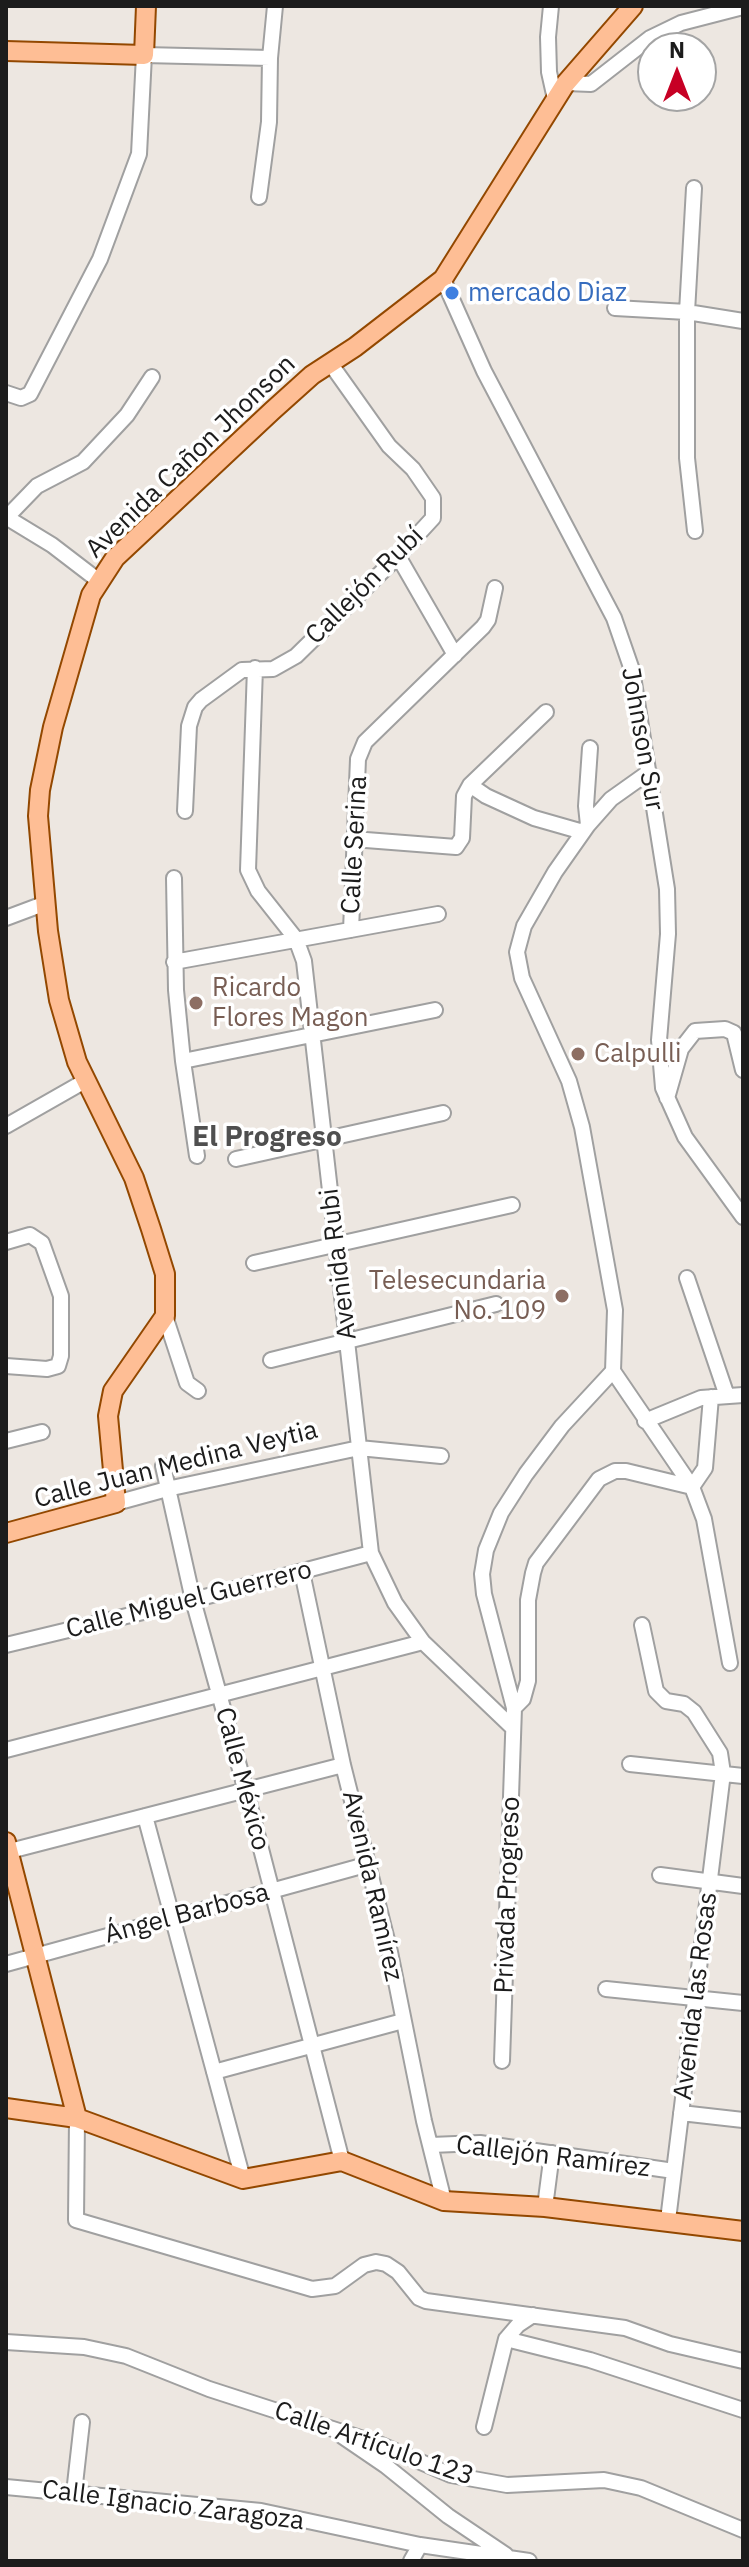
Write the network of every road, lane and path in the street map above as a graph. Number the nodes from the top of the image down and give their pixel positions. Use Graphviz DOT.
graph roads {
  1 [pos="146,6"];
  2 [pos="275,6"];
  3 [pos="551,6"];
  4 [pos="633,6"];
  5 [pos="743,7"];
  6 [pos="6,51"];
  7 [pos="144,55"];
  8 [pos="270,58"];
  9 [pos="566,83"];
  10 [pos="555,99"];
  11 [pos="694,188"];
  12 [pos="259,197"];
  13 [pos="443,279"];
  14 [pos="615,308"];
  15 [pos="687,312"];
  16 [pos="743,321"];
  17 [pos="330,363"];
  18 [pos="152,377"];
  19 [pos="6,393"];
  20 [pos="6,517"];
  21 [pos="695,531"];
  22 [pos="398,556"];
  23 [pos="99,581"];
  24 [pos="495,588"];
  25 [pos="455,655"];
  26 [pos="255,668"];
  27 [pos="546,712"];
  28 [pos="590,748"];
  29 [pos="649,772"];
  30 [pos="470,785"];
  31 [pos="185,811"];
  32 [pos="585,828"];
  33 [pos="353,839"];
  34 [pos="174,878"];
  35 [pos="46,903"];
  36 [pos="438,914"];
  37 [pos="6,918"];
  38 [pos="351,930"];
  39 [pos="296,939"];
  40 [pos="174,962"];
  41 [pos="435,1010"];
  42 [pos="314,1036"];
  43 [pos="183,1061"];
  44 [pos="743,1070"];
  45 [pos="85,1081"];
  46 [pos="667,1098"];
  47 [pos="443,1113"];
  48 [pos="6,1126"];
  49 [pos="323,1138"];
  50 [pos="197,1156"];
  51 [pos="236,1159"];
  52 [pos="512,1205"];
  53 [pos="743,1217"];
  54 [pos="6,1242"];
  55 [pos="337,1243"];
  56 [pos="254,1263"];
  57 [pos="687,1278"];
  58 [pos="496,1304"];
  59 [pos="165,1316"];
  60 [pos="348,1342"];
  61 [pos="271,1360"];
  62 [pos="6,1366"];
  63 [pos="613,1371"];
  64 [pos="198,1391"];
  65 [pos="743,1395"];
  66 [pos="727,1396"];
  67 [pos="711,1397"];
  68 [pos="645,1421"];
  69 [pos="42,1432"];
  70 [pos="6,1441"];
  71 [pos="359,1448"];
  72 [pos="441,1456"];
  73 [pos="163,1466"];
  74 [pos="692,1487"];
  75 [pos="167,1489"];
  76 [pos="116,1503"];
  77 [pos="6,1533"];
  78 [pos="371,1553"];
  79 [pos="302,1572"];
  80 [pos="193,1600"];
  81 [pos="642,1625"];
  82 [pos="423,1642"];
  83 [pos="6,1645"];
  84 [pos="730,1663"];
  85 [pos="322,1669"];
  86 [pos="220,1695"];
  87 [pos="514,1708"];
  88 [pos="513,1728"];
  89 [pos="6,1750"];
  90 [pos="630,1764"];
  91 [pos="343,1765"];
  92 [pos="723,1773"];
  93 [pos="743,1776"];
  94 [pos="246,1791"];
  95 [pos="145,1816"];
  96 [pos="7,1849"];
  97 [pos="369,1864"];
  98 [pos="660,1875"];
  99 [pos="710,1882"];
  100 [pos="743,1886"];
  101 [pos="271,1891"];
  102 [pos="172,1918"];
  103 [pos="36,1956"];
  104 [pos="6,1964"];
  105 [pos="606,1989"];
  106 [pos="695,1997"];
  107 [pos="743,2003"];
  108 [pos="403,2021"];
  109 [pos="311,2046"];
  110 [pos="502,2061"];
  111 [pos="214,2072"];
  112 [pos="6,2108"];
  113 [pos="681,2113"];
  114 [pos="77,2118"];
  115 [pos="743,2120"];
  116 [pos="431,2145"];
  117 [pos="552,2153"];
  118 [pos="342,2161"];
  119 [pos="674,2171"];
  120 [pos="243,2179"];
  121 [pos="444,2201"];
  122 [pos="545,2207"];
  123 [pos="668,2220"];
  124 [pos="743,2231"];
  125 [pos="534,2315"];
  126 [pos="506,2339"];
  127 [pos="6,2342"];
  128 [pos="743,2361"];
  129 [pos="743,2410"];
  130 [pos="82,2422"];
  131 [pos="484,2427"];
  132 [pos="336,2430"];
  133 [pos="6,2487"];
  134 [pos="74,2493"];
  135 [pos="743,2530"];
  136 [pos="415,2553"];
  137 [pos="510,2557"];
  138 [pos="529,2561"];
  1 -- 7 [label="main road"];
  2 -- 8 [label="street"];
  3 -- 10 [label="street"];
  4 -- 9 [label="main road"];
  5 -- 9 [label="street"];
  6 -- 7 [label="main road"];
  7 -- 8 [label="street"];
  7 -- 19 [label="street"];
  8 -- 12 [label="street"];
  9 -- 10 [label="main road"];
  10 -- 13 [label="main road"];
  11 -- 15 [label="street"];
  13 -- 17 [label="main road, Avenida Cañon Jhonson"];
  13 -- 29 [label="street, Johnson Sur"];
  14 -- 15 [label="street"];
  15 -- 16 [label="street"];
  15 -- 21 [label="street"];
  17 -- 22 [label="street, Callejón Rubí"];
  17 -- 23 [label="main road, Avenida Cañon Jhonson"];
  18 -- 20 [label="street"];
  20 -- 23 [label="street"];
  22 -- 25 [label="street"];
  22 -- 26 [label="street, Callejón Rubí"];
  23 -- 35 [label="main road, Avenida Cañon Jhonson"];
  24 -- 25 [label="street, Calle Serina"];
  25 -- 33 [label="street, Calle Serina"];
  26 -- 31 [label="street, Callejón Rubí"];
  26 -- 39 [label="street, Avenida Rubi"];
  27 -- 30 [label="street"];
  28 -- 32 [label="street"];
  29 -- 32 [label="street"];
  29 -- 46 [label="street, Johnson Sur"];
  30 -- 32 [label="street"];
  30 -- 33 [label="street"];
  32 -- 63 [label="street"];
  33 -- 38 [label="street, Calle Serina"];
  34 -- 40 [label="street"];
  35 -- 37 [label="street"];
  35 -- 45 [label="main road, Avenida Cañon Jhonson"];
  36 -- 38 [label="street"];
  38 -- 39 [label="street"];
  39 -- 40 [label="street"];
  39 -- 42 [label="street, Avenida Rubi"];
  40 -- 43 [label="street"];
  41 -- 42 [label="street"];
  42 -- 43 [label="street"];
  42 -- 49 [label="street, Avenida Rubi"];
  43 -- 50 [label="street"];
  44 -- 46 [label="street"];
  45 -- 48 [label="street"];
  45 -- 59 [label="main road, Avenida Cañon Jhonson"];
  46 -- 53 [label="street, Johnson Sur"];
  47 -- 49 [label="street"];
  49 -- 51 [label="street"];
  49 -- 55 [label="street, Avenida Rubi"];
  52 -- 55 [label="street"];
  54 -- 62 [label="street"];
  55 -- 56 [label="street"];
  55 -- 60 [label="street, Avenida Rubi"];
  57 -- 66 [label="street"];
  58 -- 60 [label="street"];
  59 -- 64 [label="street"];
  59 -- 76 [label="main road"];
  60 -- 61 [label="street"];
  60 -- 71 [label="street, Avenida Rubi"];
  63 -- 68 [label="street"];
  63 -- 87 [label="street"];
  65 -- 66 [label="street"];
  66 -- 67 [label="street"];
  67 -- 68 [label="street"];
  67 -- 74 [label="street"];
  68 -- 74 [label="street"];
  69 -- 70 [label="street"];
  71 -- 72 [label="street, Calle Juan Medina Veytia"];
  71 -- 75 [label="street, Calle Juan Medina Veytia"];
  71 -- 78 [label="street, Avenida Rubi"];
  73 -- 75 [label="street, Calle México"];
  74 -- 84 [label="street"];
  74 -- 87 [label="street"];
  75 -- 76 [label="street, Calle Juan Medina Veytia"];
  75 -- 80 [label="street, Calle México"];
  76 -- 77 [label="main road, Calle Juan Medina Veytia"];
  78 -- 79 [label="street, Calle Miguel Guerrero"];
  78 -- 82 [label="street, Avenida Rubi"];
  79 -- 80 [label="street, Calle Miguel Guerrero"];
  79 -- 85 [label="street, Avenida Ramírez"];
  80 -- 83 [label="street, Calle Miguel Guerrero"];
  80 -- 86 [label="street, Calle México"];
  81 -- 92 [label="street"];
  82 -- 85 [label="street"];
  82 -- 88 [label="street, Avenida Rubi"];
  85 -- 86 [label="street"];
  85 -- 91 [label="street, Avenida Ramírez"];
  86 -- 89 [label="street"];
  86 -- 94 [label="street, Calle México"];
  87 -- 88 [label="street, Privada Progreso"];
  88 -- 110 [label="street, Privada Progreso"];
  90 -- 92 [label="street"];
  91 -- 94 [label="street"];
  91 -- 97 [label="street, Avenida Ramírez"];
  92 -- 93 [label="street"];
  92 -- 99 [label="street, Avenida las Rosas"];
  94 -- 95 [label="street"];
  94 -- 101 [label="street, Calle México"];
  95 -- 96 [label="street"];
  95 -- 102 [label="street"];
  96 -- 103 [label="main road"];
  97 -- 101 [label="street, Ángel Barbosa"];
  97 -- 108 [label="street, Avenida Ramírez"];
  98 -- 99 [label="street"];
  99 -- 100 [label="street"];
  99 -- 106 [label="street, Avenida las Rosas"];
  101 -- 102 [label="street, Ángel Barbosa"];
  101 -- 109 [label="street, Calle México"];
  102 -- 103 [label="street, Ángel Barbosa"];
  102 -- 111 [label="street"];
  103 -- 104 [label="street, Ángel Barbosa"];
  103 -- 114 [label="main road"];
  105 -- 106 [label="street"];
  106 -- 107 [label="street"];
  106 -- 113 [label="street, Avenida las Rosas"];
  108 -- 109 [label="street"];
  108 -- 116 [label="street, Avenida Ramírez"];
  109 -- 111 [label="street"];
  109 -- 118 [label="street, Calle México"];
  111 -- 120 [label="street"];
  112 -- 114 [label="main road"];
  113 -- 115 [label="street"];
  113 -- 119 [label="street, Avenida las Rosas"];
  114 -- 120 [label="main road"];
  114 -- 125 [label="street"];
  116 -- 117 [label="street, Callejón Ramírez"];
  116 -- 121 [label="street, Avenida Ramírez"];
  117 -- 119 [label="street, Callejón Ramírez"];
  117 -- 122 [label="street"];
  118 -- 120 [label="main road"];
  118 -- 121 [label="main road"];
  119 -- 123 [label="street, Avenida las Rosas"];
  121 -- 122 [label="main road"];
  122 -- 123 [label="main road"];
  123 -- 124 [label="main road"];
  125 -- 126 [label="street"];
  125 -- 128 [label="street"];
  126 -- 129 [label="street"];
  126 -- 131 [label="street"];
  127 -- 132 [label="street, Calle Artículo 123"];
  130 -- 134 [label="street"];
  132 -- 135 [label="street, Calle Artículo 123"];
  132 -- 137 [label="street"];
  133 -- 134 [label="street, Calle Ignacio Zaragoza"];
  134 -- 136 [label="street, Calle Ignacio Zaragoza"];
  136 -- 137 [label="street, Calle Ignacio Zaragoza"];
  137 -- 138 [label="street, Calle Ignacio Zaragoza"];
}
